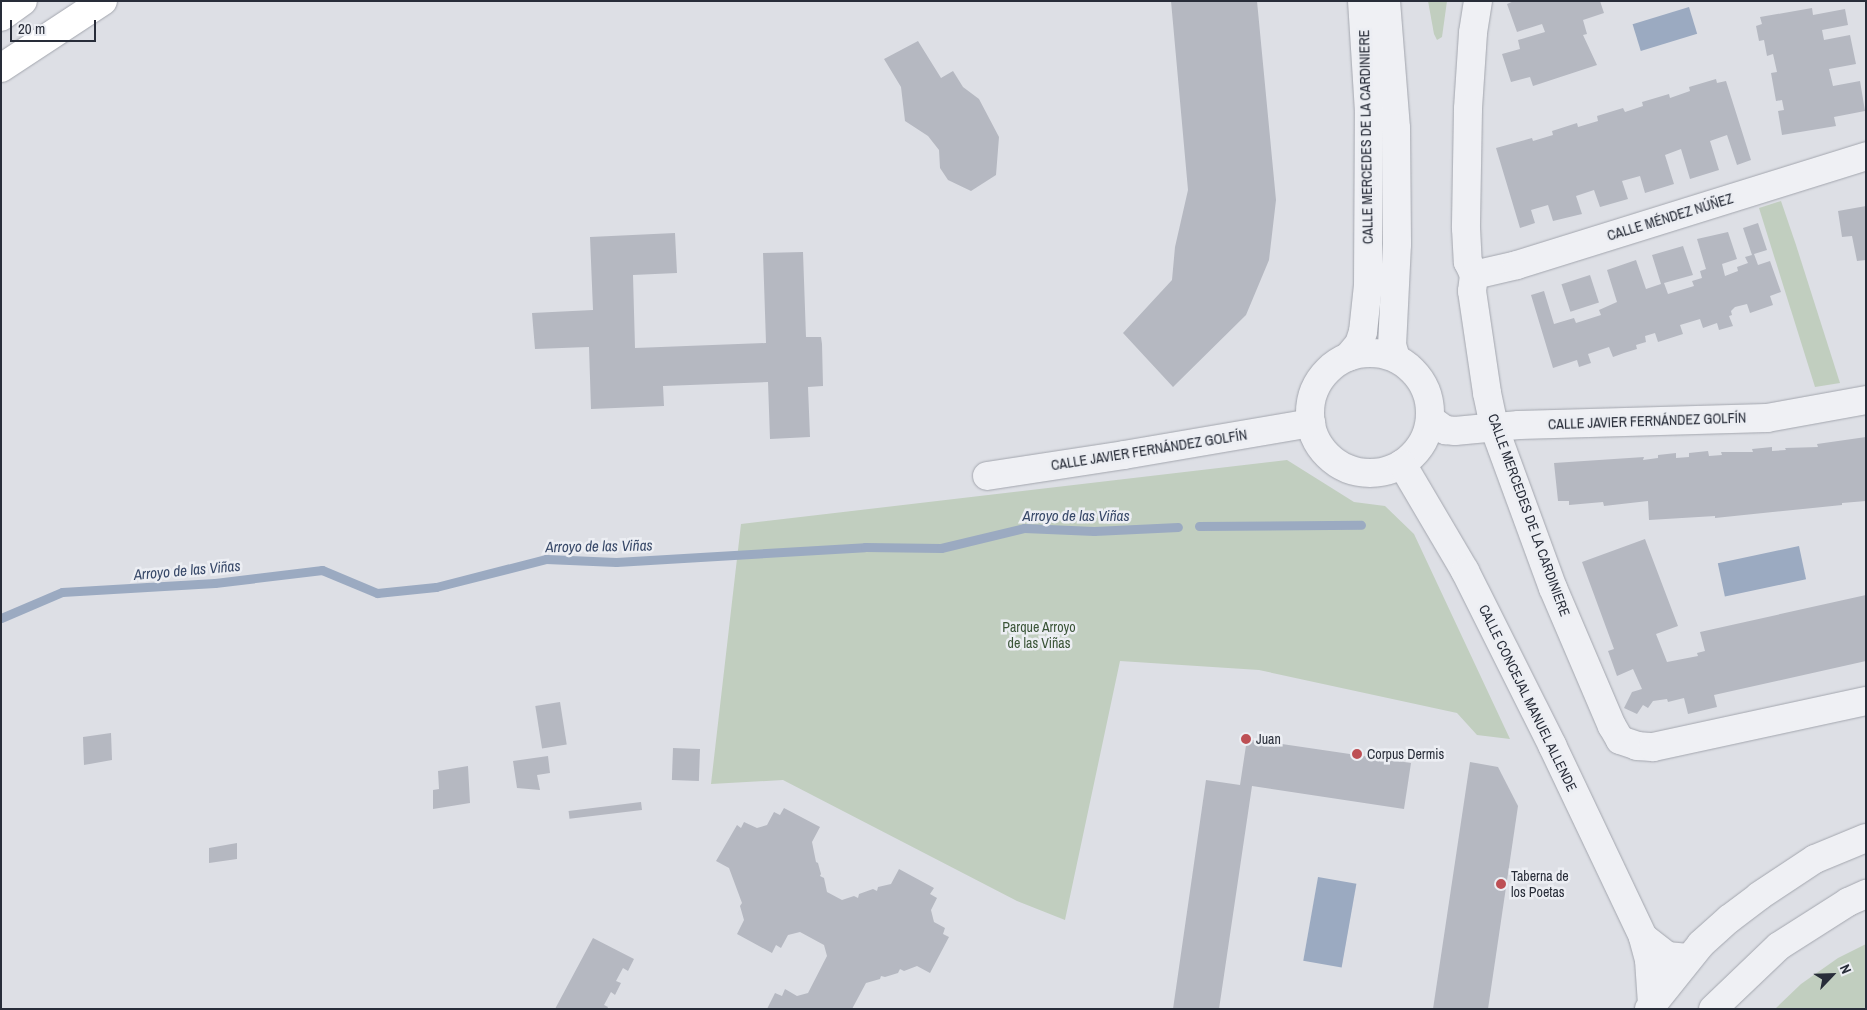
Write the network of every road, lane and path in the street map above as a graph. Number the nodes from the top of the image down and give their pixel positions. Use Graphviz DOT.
graph roads {
  1 [pos="23,1"];
  2 [pos="102,1"];
  3 [pos="1362,1"];
  4 [pos="1386,1"];
  5 [pos="1478,1"];
  6 [pos="1,17"];
  7 [pos="1,68"];
  8 [pos="1866,156"];
  9 [pos="1474,275"];
  10 [pos="1348,357"];
  11 [pos="1396,358"];
  12 [pos="1866,400"];
  13 [pos="1430,420"];
  14 [pos="1311,423"];
  15 [pos="1494,427"];
  16 [pos="1402,464"];
  17 [pos="987,476"];
  18 [pos="1866,701"];
  19 [pos="1866,838"];
  20 [pos="1866,894"];
  21 [pos="1643,937"];
  22 [pos="1688,958"];
  23 [pos="1651,1006"];
  24 [pos="1713,1009"];
  1 -- 6 [label="highway"];
  2 -- 7 [label="highway"];
  3 -- 10 [label="street, CALLE MERCEDES DE LA CARDINIERE"];
  4 -- 11 [label="street, CALLE MERCEDES DE LA CARDINIERE"];
  5 -- 9 [label="street, CALLE MERCEDES DE LA CARDINIERE"];
  8 -- 9 [label="street, CALLE MÉNDEZ NÚÑEZ"];
  9 -- 15 [label="street, CALLE MERCEDES DE LA CARDINIERE"];
  10 -- 11 [label="street"];
  10 -- 14 [label="street"];
  11 -- 13 [label="street"];
  12 -- 15 [label="street, CALLE JAVIER FERNÁNDEZ GOLFÍN"];
  13 -- 15 [label="street, CALLE JAVIER FERNÁNDEZ GOLFÍN"];
  13 -- 16 [label="street"];
  14 -- 16 [label="street"];
  14 -- 17 [label="street, CALLE JAVIER FERNÁNDEZ GOLFÍN"];
  15 -- 18 [label="street, CALLE MERCEDES DE LA CARDINIERE"];
  16 -- 21 [label="street, CALLE CONCEJAL MANUEL ALLENDE"];
  19 -- 22 [label="street"];
  20 -- 24 [label="street"];
  21 -- 22 [label="street, CALLE CONCEJAL MANUEL ALLENDE"];
  21 -- 23 [label="street, CALLE CONCEJAL MANUEL ALLENDE"];
  22 -- 23 [label="street"];
}
